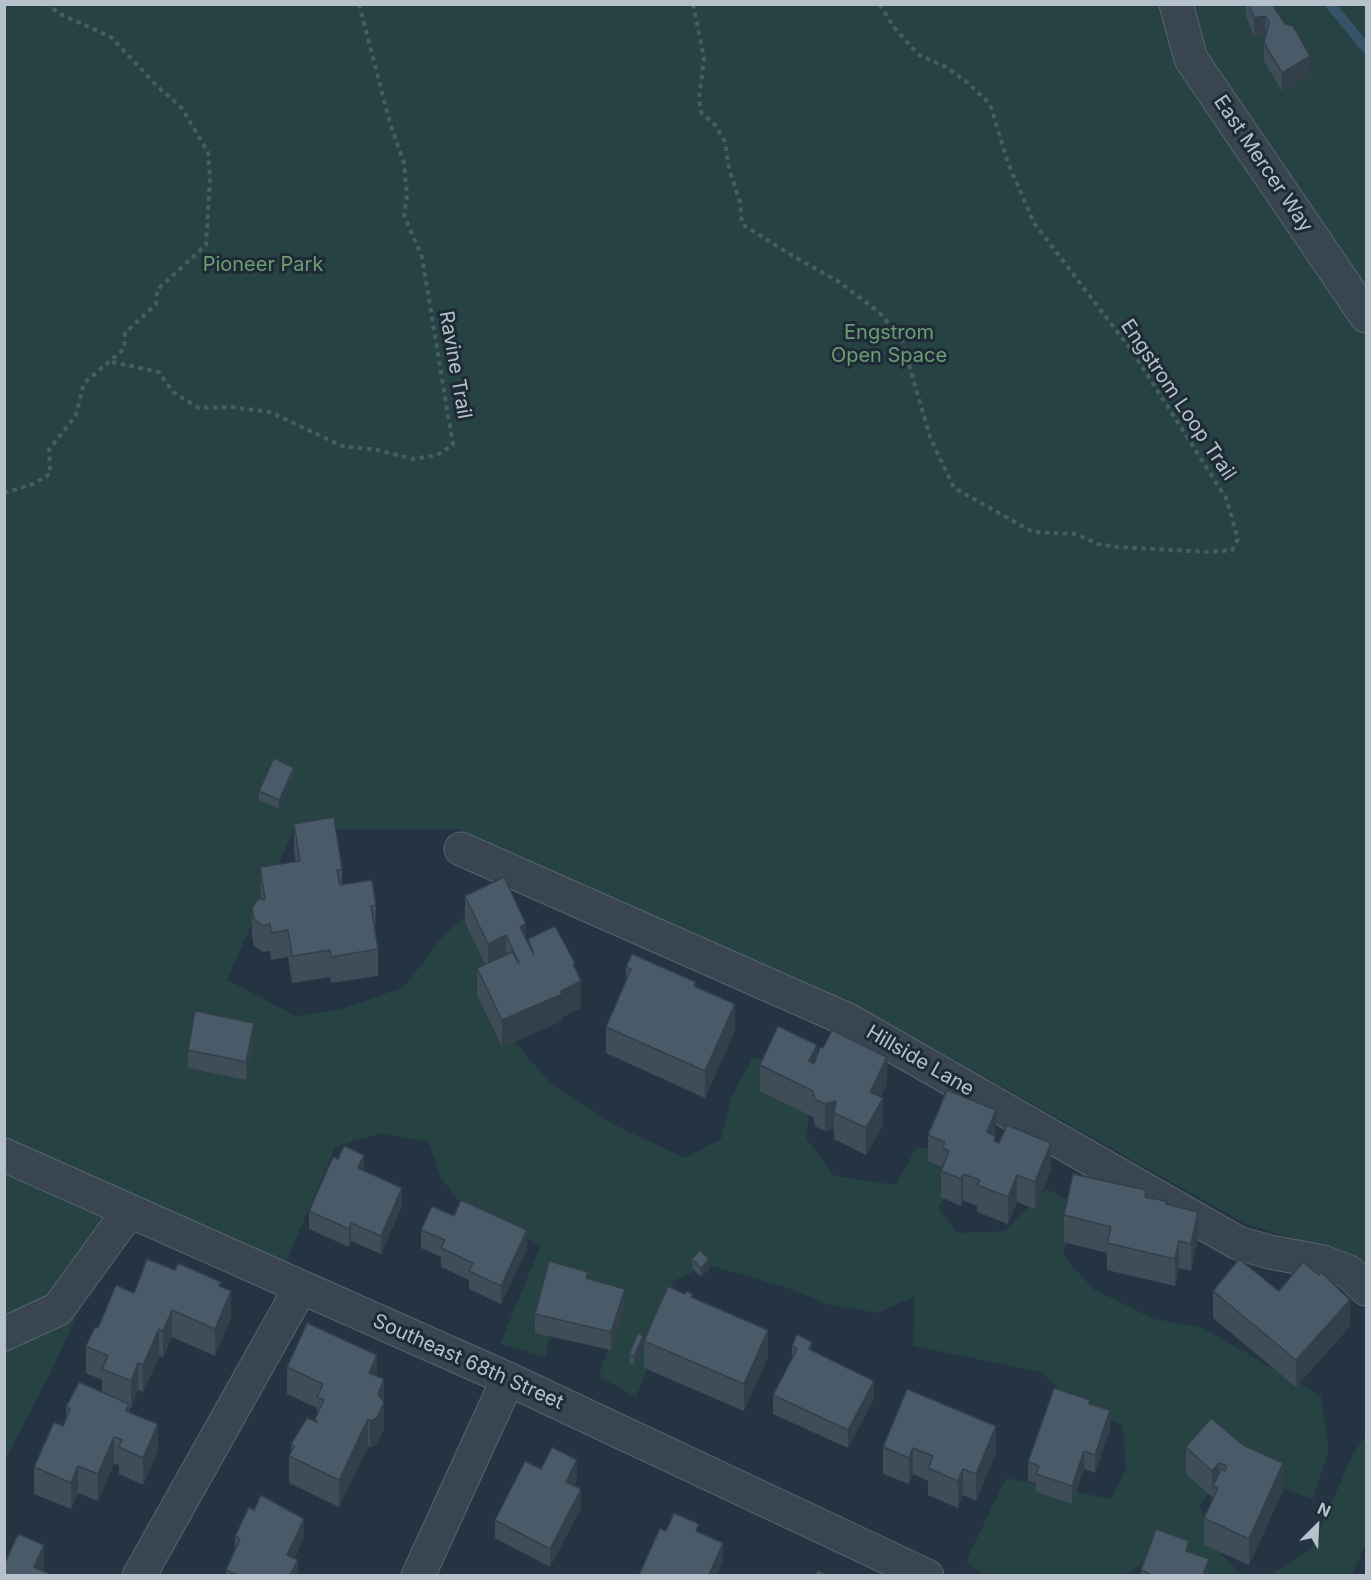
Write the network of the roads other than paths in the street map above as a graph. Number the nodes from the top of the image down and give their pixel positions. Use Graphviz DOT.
graph roads {
  1 [pos="1176,4"];
  2 [pos="1366,316"];
  3 [pos="461,849"];
  4 [pos="4,1155"];
  5 [pos="129,1211"];
  6 [pos="301,1287"];
  7 [pos="1366,1288"];
  8 [pos="4,1334"];
  9 [pos="508,1379"];
  10 [pos="139,1575"];
  11 [pos="418,1575"];
  12 [pos="927,1575"];
  1 -- 2 [label="street, East Mercer Way"];
  3 -- 7 [label="street, Hillside Lane"];
  4 -- 5 [label="street, Southeast 68th Street"];
  5 -- 6 [label="street, Southeast 68th Street"];
  5 -- 8 [label="street"];
  6 -- 9 [label="street, Southeast 68th Street"];
  6 -- 10 [label="street"];
  9 -- 11 [label="street"];
  9 -- 12 [label="street, Southeast 68th Street"];
}
